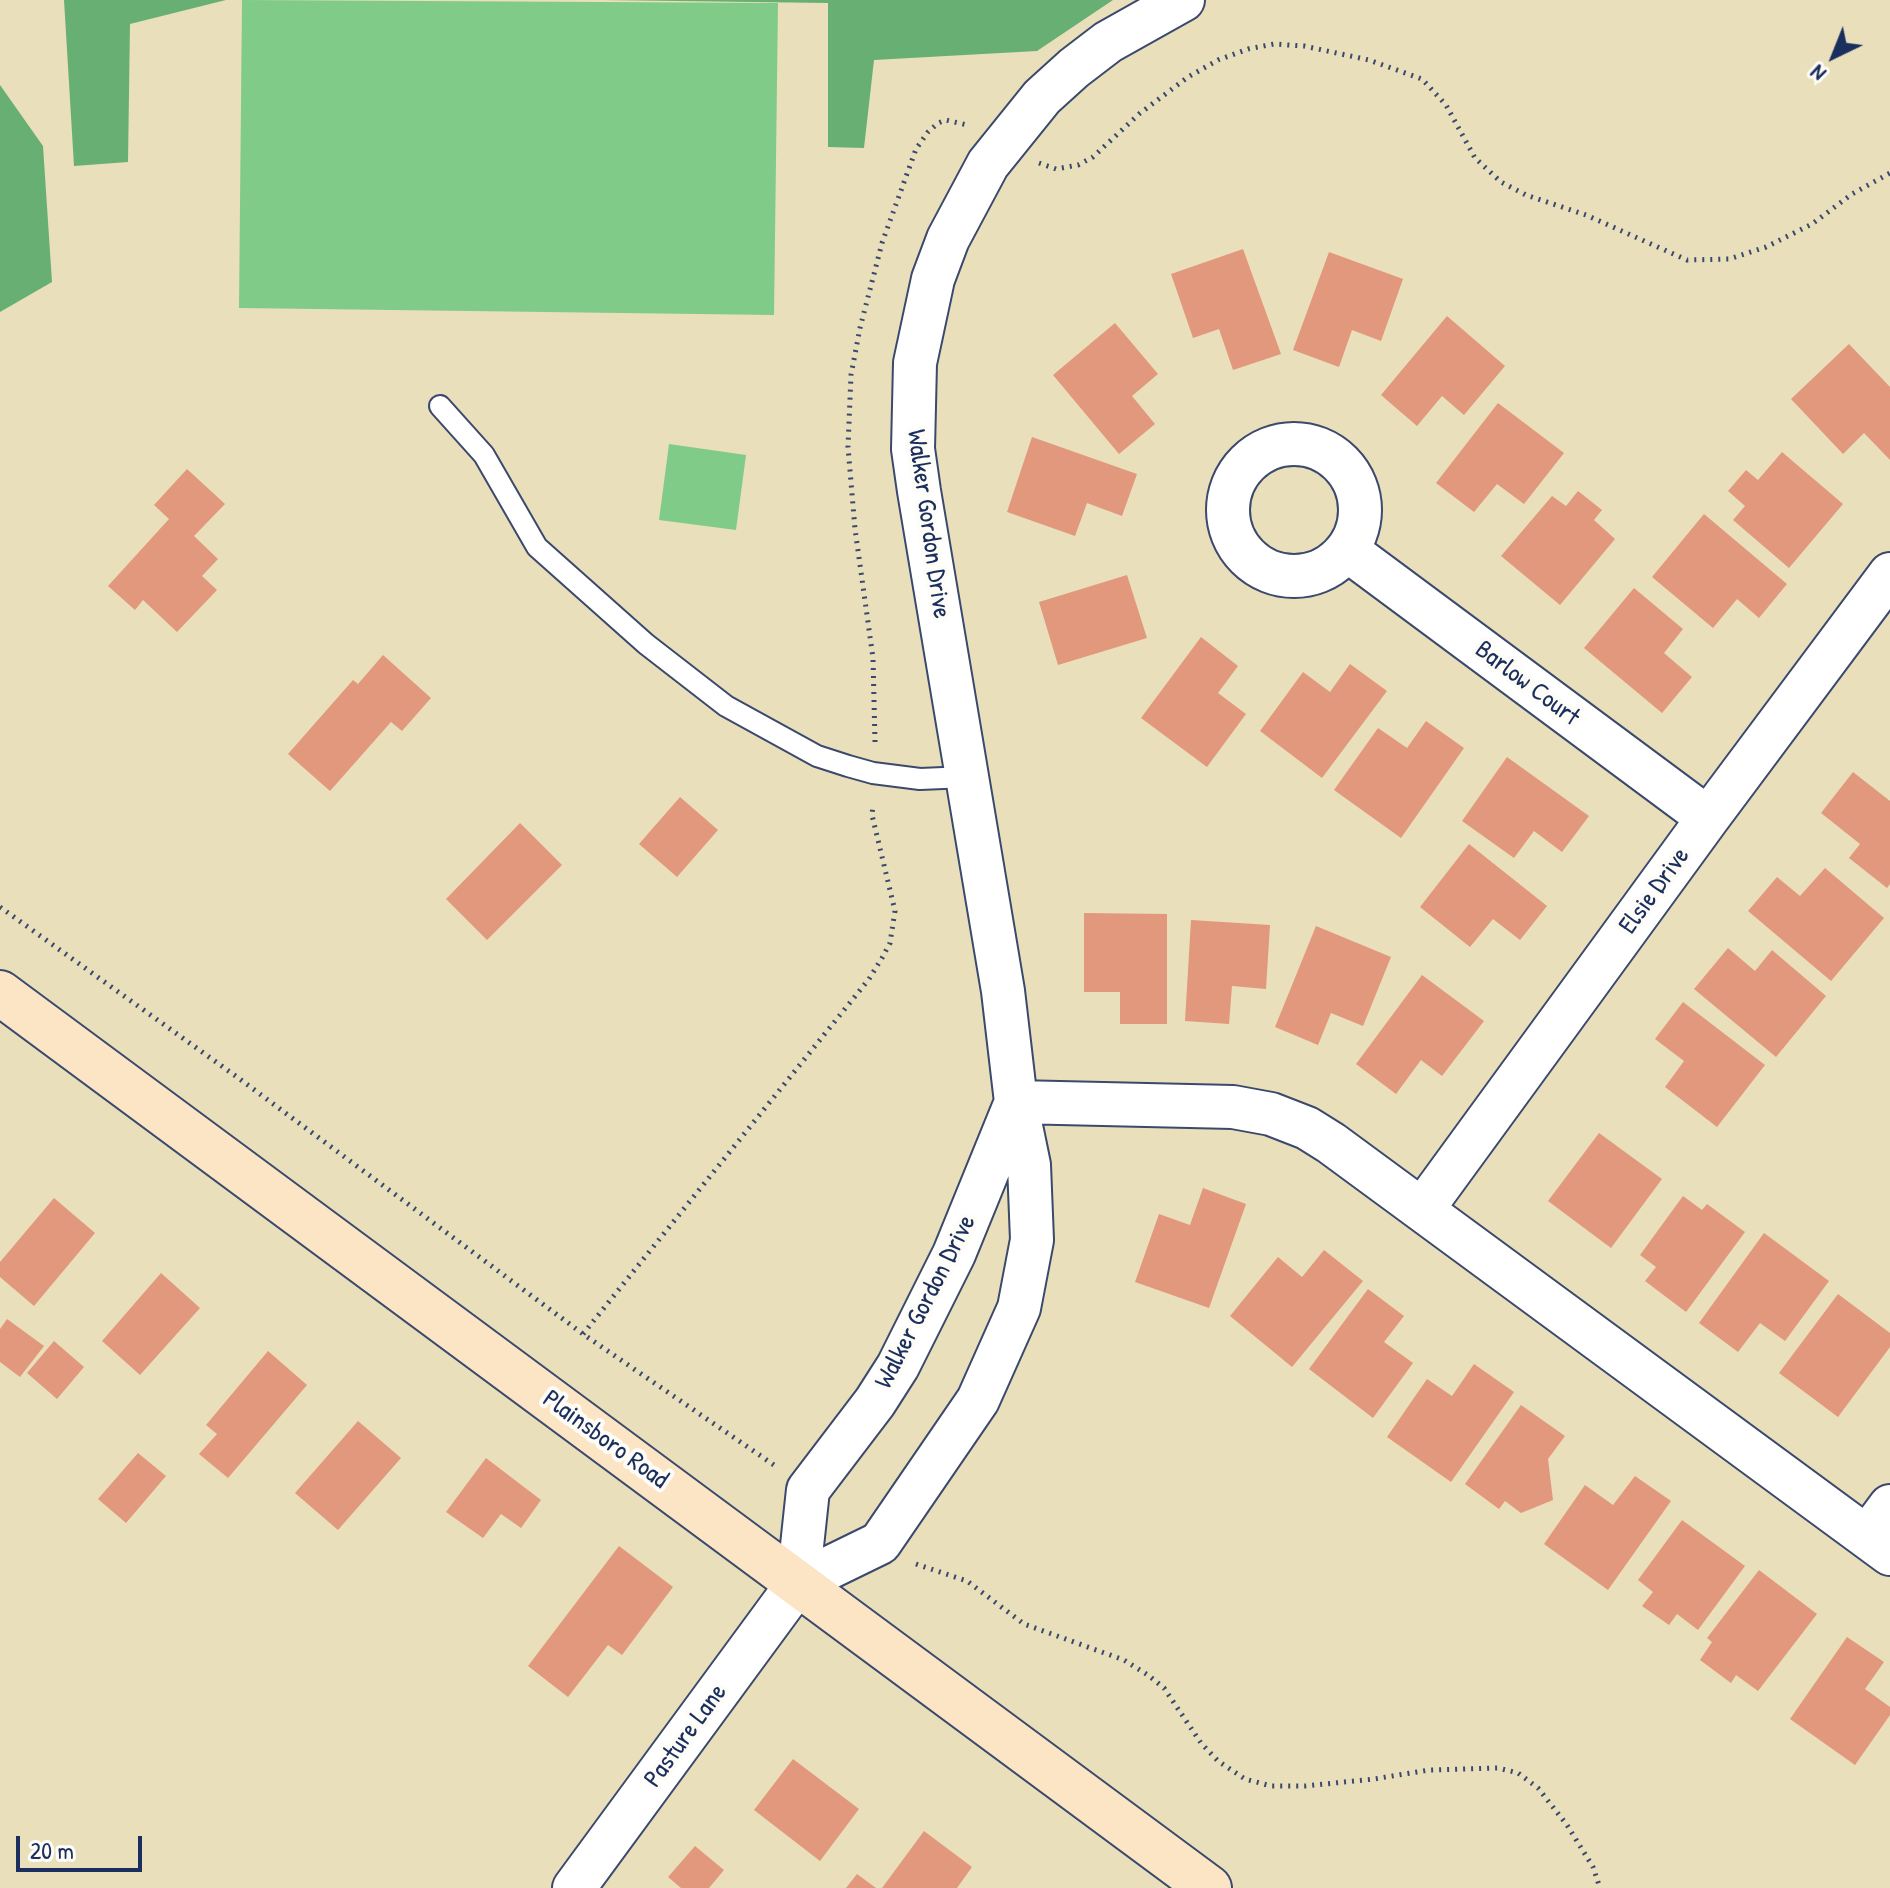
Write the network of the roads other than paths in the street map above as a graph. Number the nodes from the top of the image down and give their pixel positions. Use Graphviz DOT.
graph roads {
  1 [pos="1183,0"];
  2 [pos="440,406"];
  3 [pos="1347,550"];
  4 [pos="1890,574"];
  5 [pos="967,777"];
  6 [pos="1708,818"];
  7 [pos="0,993"];
  8 [pos="1016,1102"];
  9 [pos="1422,1210"];
  10 [pos="1882,1532"];
  11 [pos="798,1583"];
  12 [pos="574,1888"];
  13 [pos="1209,1888"];
  1 -- 5 [label="street, Walker Gordon Drive"];
  2 -- 5 [label="lane"];
  3 -- 6 [label="street, Barlow Court"];
  4 -- 6 [label="street, Elsie Drive"];
  5 -- 8 [label="street, Walker Gordon Drive"];
  6 -- 9 [label="street, Elsie Drive"];
  7 -- 11 [label="street, Plainsboro Road"];
  8 -- 9 [label="street"];
  8 -- 11 [label="street, Walker Gordon Drive"];
  8 -- 11 [label="street, Walker Gordon Drive"];
  9 -- 10 [label="street"];
  11 -- 12 [label="street, Pasture Lane"];
  11 -- 13 [label="street, Plainsboro Road"];
}
